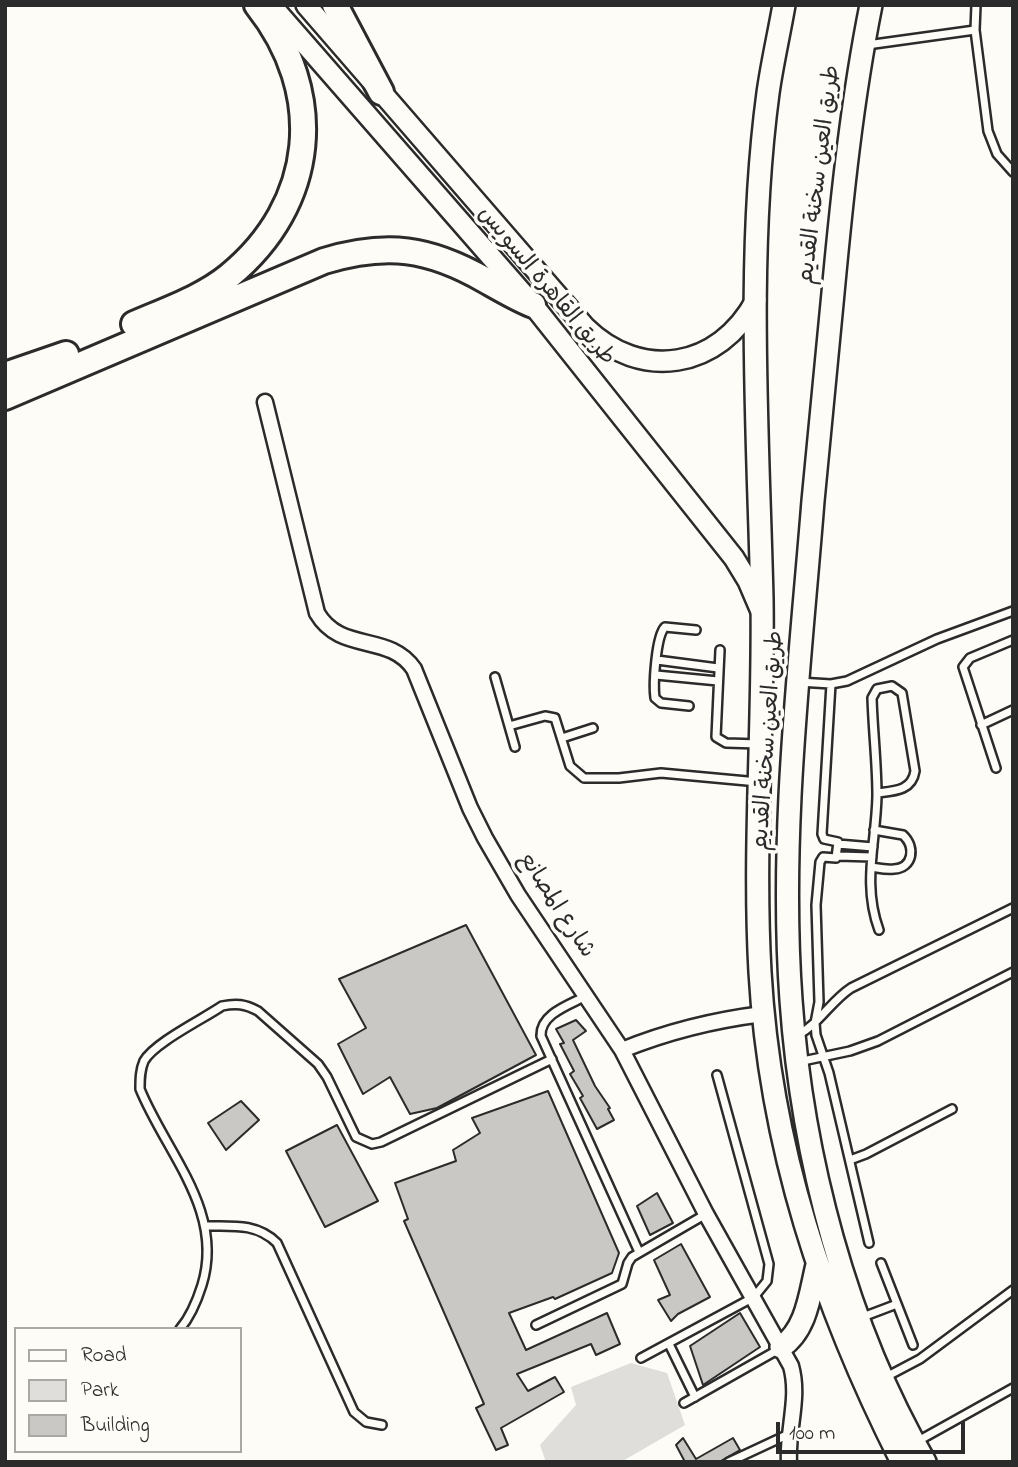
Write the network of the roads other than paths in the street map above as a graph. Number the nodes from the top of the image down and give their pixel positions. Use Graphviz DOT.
graph roads {
  1 [pos="257,5"];
  2 [pos="271,5"];
  3 [pos="306,5"];
  4 [pos="335,5"];
  5 [pos="785,5"];
  6 [pos="871,5"];
  7 [pos="976,5"];
  8 [pos="975,30"];
  9 [pos="863,46"];
  10 [pos="381,92"];
  11 [pos="1013,172"];
  12 [pos="756,300"];
  13 [pos="533,305"];
  14 [pos="5,374"];
  15 [pos="5,397"];
  16 [pos="265,402"];
  17 [pos="1013,611"];
  18 [pos="762,614"];
  19 [pos="696,630"];
  20 [pos="1013,640"];
  21 [pos="720,650"];
  22 [pos="657,660"];
  23 [pos="718,668"];
  24 [pos="656,675"];
  25 [pos="495,677"];
  26 [pos="718,681"];
  27 [pos="799,682"];
  28 [pos="831,684"];
  29 [pos="689,706"];
  30 [pos="1013,710"];
  31 [pos="981,725"];
  32 [pos="509,726"];
  33 [pos="593,728"];
  34 [pos="562,738"];
  35 [pos="759,744"];
  36 [pos="516,747"];
  37 [pos="996,768"];
  38 [pos="758,782"];
  39 [pos="877,793"];
  40 [pos="874,830"];
  41 [pos="838,844"];
  42 [pos="873,847"];
  43 [pos="838,856"];
  44 [pos="872,857"];
  45 [pos="871,867"];
  46 [pos="1013,908"];
  47 [pos="879,930"];
  48 [pos="1013,972"];
  49 [pos="586,996"];
  50 [pos="763,1014"];
  51 [pos="815,1023"];
  52 [pos="794,1037"];
  53 [pos="622,1050"];
  54 [pos="823,1057"];
  55 [pos="552,1059"];
  56 [pos="797,1062"];
  57 [pos="717,1075"];
  58 [pos="952,1109"];
  59 [pos="850,1160"];
  60 [pos="706,1214"];
  61 [pos="206,1226"];
  62 [pos="869,1243"];
  63 [pos="639,1252"];
  64 [pos="881,1263"];
  65 [pos="817,1265"];
  66 [pos="1013,1290"];
  67 [pos="754,1297"];
  68 [pos="897,1304"];
  69 [pos="859,1318"];
  70 [pos="536,1325"];
  71 [pos="181,1327"];
  72 [pos="669,1344"];
  73 [pos="913,1345"];
  74 [pos="781,1348"];
  75 [pos="640,1358"];
  76 [pos="883,1378"];
  77 [pos="1013,1388"];
  78 [pos="695,1397"];
  79 [pos="684,1403"];
  80 [pos="382,1424"];
  81 [pos="790,1433"];
  82 [pos="914,1443"];
  83 [pos="729,1462"];
  84 [pos="789,1462"];
  85 [pos="902,1462"];
  86 [pos="925,1462"];
  1 -- 14 [label="highway"];
  2 -- 13 [label="main road, طريق القاهرة السويس"];
  3 -- 10 [label="main road, طريق القاهرة السويس"];
  4 -- 10 [label="highway"];
  5 -- 12 [label="main road, طريق العين سخنة القديم"];
  6 -- 9 [label="main road, طريق العين سخنة القديم"];
  7 -- 8 [label="lane"];
  8 -- 9 [label="lane"];
  8 -- 11 [label="lane"];
  9 -- 27 [label="main road, طريق العين سخنة القديم"];
  10 -- 12 [label="main road, طريق القاهرة السويس"];
  12 -- 18 [label="main road, طريق العين سخنة القديم"];
  13 -- 15 [label="highway"];
  13 -- 18 [label="main road, طريق القاهرة السويس"];
  16 -- 49 [label="street, شارع المصانع"];
  17 -- 28 [label="lane"];
  18 -- 35 [label="main road, طريق العين سخنة القديم"];
  19 -- 22 [label="lane"];
  20 -- 31 [label="lane"];
  21 -- 23 [label="lane"];
  22 -- 23 [label="lane"];
  22 -- 24 [label="lane"];
  23 -- 26 [label="lane"];
  24 -- 26 [label="lane"];
  24 -- 29 [label="lane"];
  25 -- 32 [label="lane"];
  26 -- 35 [label="lane"];
  27 -- 28 [label="lane"];
  27 -- 52 [label="main road, طريق العين سخنة القديم"];
  28 -- 41 [label="lane"];
  30 -- 31 [label="lane"];
  31 -- 37 [label="lane"];
  32 -- 34 [label="lane"];
  32 -- 36 [label="lane"];
  33 -- 34 [label="lane"];
  34 -- 38 [label="lane"];
  35 -- 38 [label="main road, طريق العين سخنة القديم"];
  38 -- 50 [label="main road, طريق العين سخنة القديم"];
  39 -- 39 [label="lane"];
  39 -- 40 [label="lane"];
  40 -- 42 [label="lane"];
  40 -- 45 [label="lane"];
  41 -- 42 [label="lane"];
  41 -- 43 [label="lane"];
  42 -- 44 [label="lane"];
  43 -- 44 [label="lane"];
  43 -- 51 [label="lane"];
  44 -- 45 [label="lane"];
  45 -- 47 [label="lane"];
  46 -- 51 [label="lane"];
  48 -- 54 [label="lane"];
  49 -- 53 [label="street, شارع المصانع"];
  49 -- 55 [label="lane"];
  50 -- 53 [label="street"];
  50 -- 65 [label="main road, طريق العين سخنة القديم"];
  51 -- 52 [label="lane"];
  51 -- 54 [label="lane"];
  52 -- 56 [label="main road, طريق العين سخنة القديم"];
  53 -- 60 [label="street, شارع المصانع"];
  54 -- 56 [label="lane"];
  54 -- 59 [label="lane"];
  55 -- 61 [label="lane"];
  55 -- 63 [label="lane"];
  56 -- 69 [label="main road, طريق العين سخنة القديم"];
  57 -- 67 [label="lane"];
  58 -- 59 [label="lane"];
  59 -- 62 [label="lane"];
  60 -- 63 [label="lane"];
  60 -- 67 [label="street, شارع المصانع"];
  61 -- 71 [label="lane"];
  61 -- 80 [label="lane"];
  63 -- 70 [label="lane"];
  64 -- 68 [label="lane"];
  65 -- 74 [label="main road"];
  65 -- 85 [label="main road, طريق العين سخنة القديم"];
  66 -- 76 [label="lane"];
  67 -- 72 [label="lane"];
  67 -- 74 [label="street, شارع المصانع"];
  68 -- 69 [label="lane"];
  68 -- 73 [label="lane"];
  69 -- 76 [label="main road, طريق العين سخنة القديم"];
  72 -- 75 [label="lane"];
  72 -- 78 [label="lane"];
  74 -- 78 [label="lane"];
  74 -- 81 [label="street, شارع المصانع"];
  76 -- 82 [label="main road, طريق العين سخنة القديم"];
  77 -- 82 [label="lane"];
  78 -- 79 [label="lane"];
  81 -- 83 [label="lane"];
  81 -- 84 [label="street, شارع المصانع"];
  82 -- 86 [label="main road, طريق العين سخنة القديم"];
}
